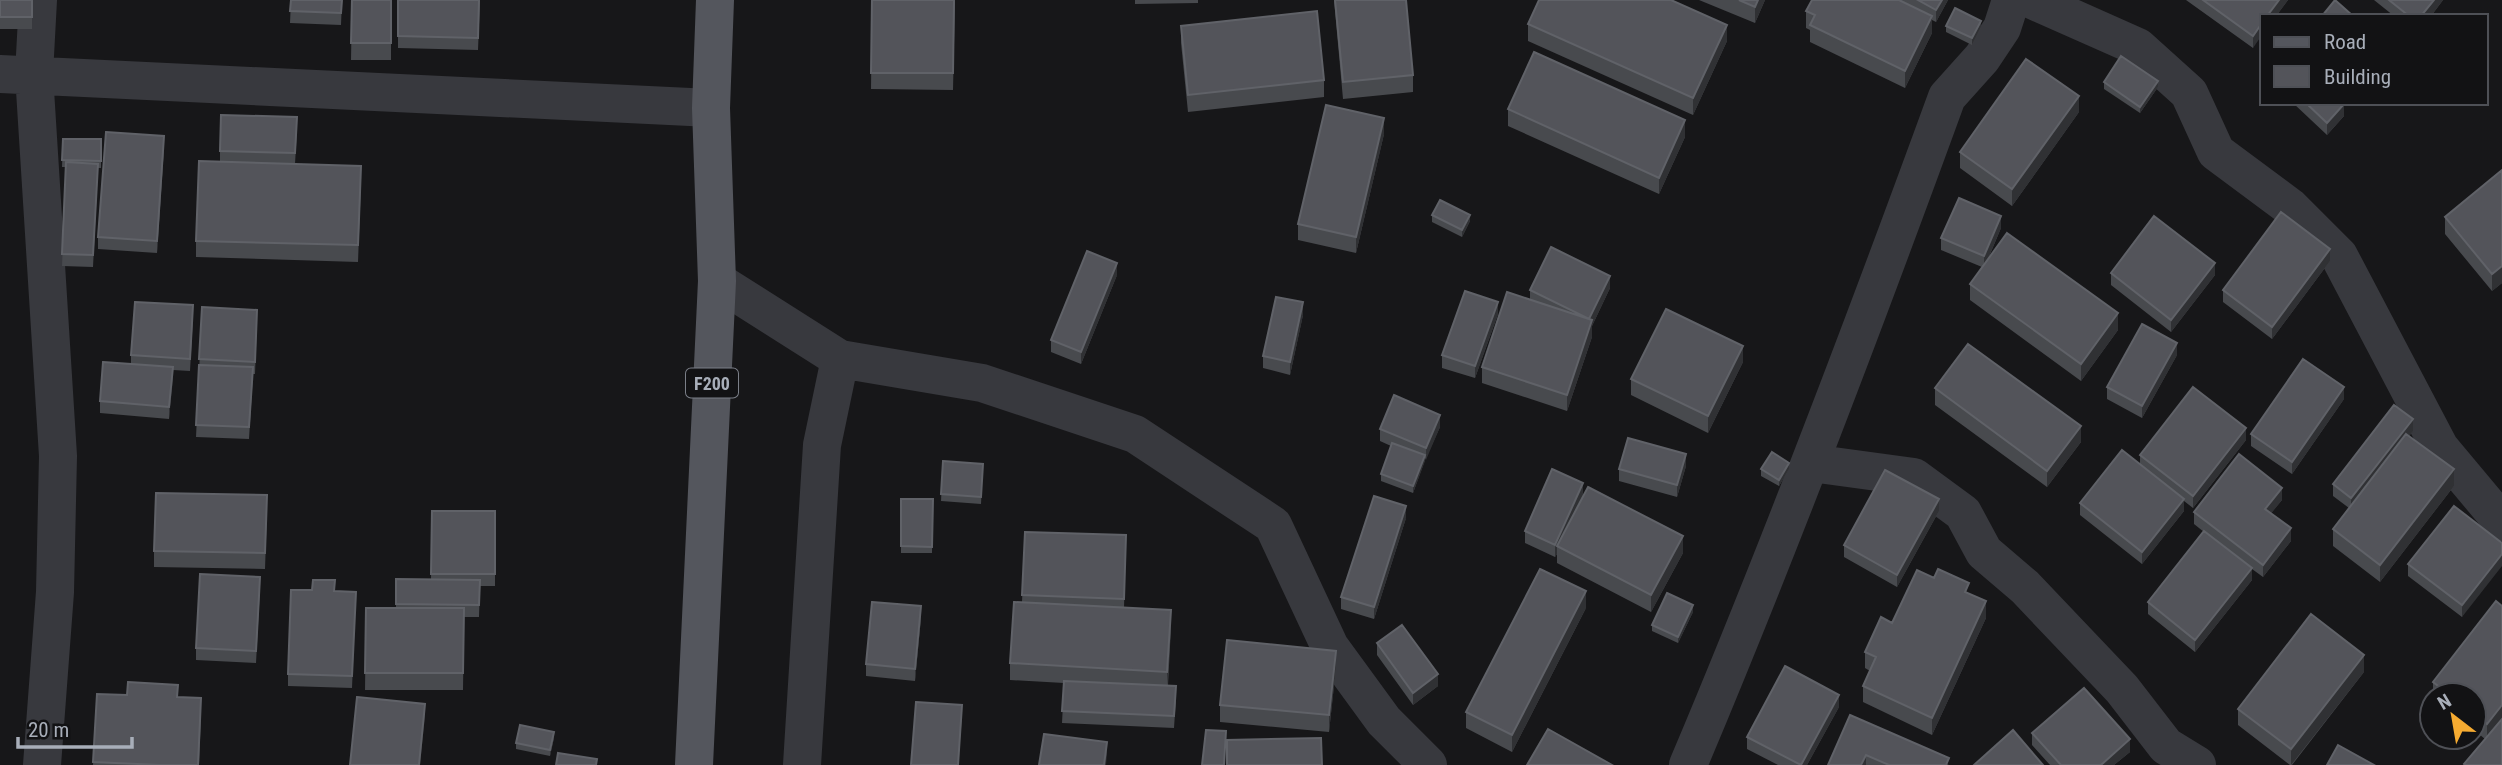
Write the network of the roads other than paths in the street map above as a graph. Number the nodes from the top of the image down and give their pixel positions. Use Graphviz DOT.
graph roads {
  1 [pos="38,0"];
  2 [pos="715,0"];
  3 [pos="2011,0"];
  4 [pos="2032,0"];
  5 [pos="17,74"];
  6 [pos="711,108"];
  7 [pos="717,281"];
  8 [pos="840,359"];
  9 [pos="1811,463"];
  10 [pos="2502,522"];
  11 [pos="42,765"];
  12 [pos="694,765"];
  13 [pos="802,765"];
  14 [pos="1428,765"];
  15 [pos="1688,765"];
  16 [pos="2197,765"];
  1 -- 5 [label="street"];
  2 -- 6 [label="main road, F200"];
  3 -- 9 [label="street"];
  4 -- 10 [label="street"];
  5 -- 6 [label="street"];
  5 -- 11 [label="street"];
  6 -- 7 [label="main road, F200"];
  7 -- 8 [label="street"];
  7 -- 12 [label="main road, F200"];
  8 -- 13 [label="street"];
  8 -- 14 [label="street"];
  9 -- 15 [label="street"];
  9 -- 16 [label="street"];
}
